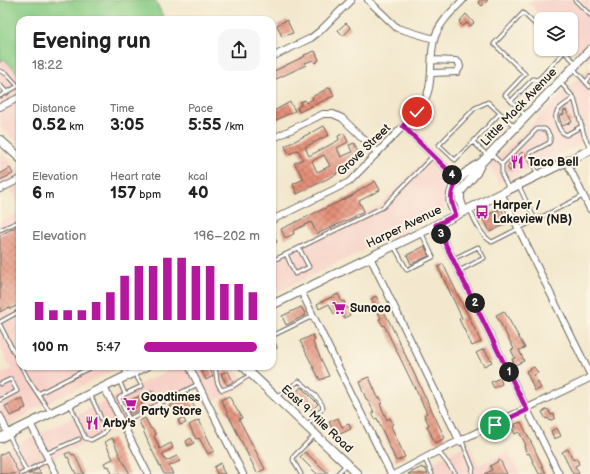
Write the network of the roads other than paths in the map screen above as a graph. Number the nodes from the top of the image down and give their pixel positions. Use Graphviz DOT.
graph roads {
  1 [pos="351,0"];
  2 [pos="368,0"];
  3 [pos="464,0"];
  4 [pos="575,0"];
  5 [pos="581,0"];
  6 [pos="578,3"];
  7 [pos="590,15"];
  8 [pos="534,23"];
  9 [pos="434,39"];
  10 [pos="590,50"];
  11 [pos="276,55"];
  12 [pos="557,56"];
  13 [pos="566,56"];
  14 [pos="432,60"];
  15 [pos="574,66"];
  16 [pos="0,70"];
  17 [pos="432,73"];
  18 [pos="525,74"];
  19 [pos="590,77"];
  20 [pos="534,79"];
  21 [pos="560,82"];
  22 [pos="586,82"];
  23 [pos="16,84"];
  24 [pos="0,85"];
  25 [pos="16,87"];
  26 [pos="590,87"];
  27 [pos="7,93"];
  28 [pos="0,96"];
  29 [pos="574,98"];
  30 [pos="16,99"];
  31 [pos="511,101"];
  32 [pos="0,107"];
  33 [pos="500,113"];
  34 [pos="526,116"];
  35 [pos="403,126"];
  36 [pos="582,126"];
  37 [pos="516,127"];
  38 [pos="276,137"];
  39 [pos="0,140"];
  40 [pos="473,142"];
  41 [pos="590,149"];
  42 [pos="378,152"];
  43 [pos="16,154"];
  44 [pos="489,155"];
  45 [pos="433,156"];
  46 [pos="566,161"];
  47 [pos="481,163"];
  48 [pos="502,164"];
  49 [pos="538,175"];
  50 [pos="458,180"];
  51 [pos="16,181"];
  52 [pos="518,185"];
  53 [pos="0,189"];
  54 [pos="509,189"];
  55 [pos="501,193"];
  56 [pos="583,196"];
  57 [pos="590,209"];
  58 [pos="463,212"];
  59 [pos="276,218"];
  60 [pos="535,220"];
  61 [pos="16,223"];
  62 [pos="436,225"];
  63 [pos="518,229"];
  64 [pos="0,230"];
  65 [pos="421,232"];
  66 [pos="394,245"];
  67 [pos="299,248"];
  68 [pos="286,254"];
  69 [pos="370,257"];
  70 [pos="276,259"];
  71 [pos="453,259"];
  72 [pos="459,271"];
  73 [pos="301,291"];
  74 [pos="276,302"];
  75 [pos="16,313"];
  76 [pos="313,316"];
  77 [pos="0,322"];
  78 [pos="0,325"];
  79 [pos="276,334"];
  80 [pos="16,355"];
  81 [pos="24,370"];
  82 [pos="85,370"];
  83 [pos="126,370"];
  84 [pos="139,370"];
  85 [pos="191,370"];
  86 [pos="215,370"];
  87 [pos="249,370"];
  88 [pos="250,370"];
  89 [pos="131,374"];
  90 [pos="590,374"];
  91 [pos="590,378"];
  92 [pos="119,380"];
  93 [pos="0,384"];
  94 [pos="198,384"];
  95 [pos="104,388"];
  96 [pos="38,394"];
  97 [pos="90,394"];
  98 [pos="125,394"];
  99 [pos="276,397"];
  100 [pos="0,400"];
  101 [pos="70,404"];
  102 [pos="527,410"];
  103 [pos="51,413"];
  104 [pos="0,416"];
  105 [pos="129,419"];
  106 [pos="122,422"];
  107 [pos="30,423"];
  108 [pos="306,426"];
  109 [pos="8,434"];
  110 [pos="316,434"];
  111 [pos="0,438"];
  112 [pos="79,439"];
  113 [pos="461,441"];
  114 [pos="438,451"];
  115 [pos="47,457"];
  116 [pos="425,459"];
  117 [pos="347,464"];
  118 [pos="26,471"];
  119 [pos="21,474"];
  120 [pos="56,474"];
  121 [pos="148,474"];
  122 [pos="243,474"];
  123 [pos="301,474"];
  124 [pos="337,474"];
  125 [pos="357,474"];
  126 [pos="391,474"];
  127 [pos="395,474"];
  128 [pos="432,474"];
  129 [pos="456,474"];
  130 [pos="472,474"];
  131 [pos="559,474"];
  1 -- 11 [label="street"];
  2 -- 9 [label="street"];
  3 -- 9 [label="street, Grove Street"];
  4 -- 6 [label="lane"];
  5 -- 6 [label="lane"];
  6 -- 7 [label="lane"];
  8 -- 18 [label="lane"];
  9 -- 14 [label="street, Grove Street"];
  10 -- 15 [label="main road, Little Mack Avenue"];
  12 -- 20 [label="lane"];
  13 -- 15 [label="lane"];
  14 -- 17 [label="street, Grove Street"];
  14 -- 17 [label="street"];
  15 -- 21 [label="main road, Little Mack Avenue"];
  15 -- 22 [label="lane"];
  16 -- 23 [label="lane"];
  17 -- 35 [label="street, Grove Street"];
  18 -- 20 [label="lane"];
  18 -- 31 [label="lane"];
  19 -- 22 [label="lane"];
  20 -- 31 [label="lane"];
  21 -- 29 [label="lane"];
  21 -- 34 [label="main road, Little Mack Avenue"];
  22 -- 26 [label="lane"];
  24 -- 27 [label="lane"];
  25 -- 27 [label="lane"];
  27 -- 28 [label="lane"];
  29 -- 36 [label="lane"];
  29 -- 36 [label="lane"];
  30 -- 32 [label="street"];
  31 -- 34 [label="lane"];
  33 -- 37 [label="lane"];
  33 -- 40 [label="lane"];
  33 -- 40 [label="lane"];
  34 -- 37 [label="main road, Little Mack Avenue"];
  35 -- 42 [label="street, Grove Street"];
  35 -- 45 [label="street"];
  36 -- 41 [label="lane"];
  37 -- 44 [label="main road, Little Mack Avenue"];
  38 -- 42 [label="street"];
  39 -- 43 [label="main road"];
  40 -- 44 [label="lane"];
  41 -- 46 [label="main road, Harper Avenue"];
  42 -- 59 [label="street, Grove Street"];
  44 -- 47 [label="main road, Little Mack Avenue"];
  44 -- 48 [label="lane"];
  45 -- 50 [label="street"];
  45 -- 67 [label="lane"];
  46 -- 49 [label="main road, Harper Avenue"];
  46 -- 56 [label="street"];
  47 -- 50 [label="main road, Little Mack Avenue"];
  47 -- 58 [label="main road, Little Mack Avenue"];
  48 -- 49 [label="lane"];
  48 -- 54 [label="lane"];
  49 -- 52 [label="main road, Harper Avenue"];
  50 -- 58 [label="main road, Little Mack Avenue"];
  51 -- 53 [label="street"];
  52 -- 54 [label="main road, Harper Avenue"];
  52 -- 60 [label="lane"];
  54 -- 55 [label="main road, Harper Avenue"];
  55 -- 58 [label="main road, Harper Avenue"];
  55 -- 63 [label="street"];
  56 -- 57 [label="street"];
  56 -- 60 [label="lane"];
  58 -- 62 [label="main road, Harper Avenue"];
  58 -- 63 [label="lane"];
  60 -- 63 [label="lane"];
  61 -- 64 [label="lane"];
  62 -- 65 [label="main road, Harper Avenue"];
  62 -- 71 [label="street"];
  63 -- 90 [label="street"];
  65 -- 66 [label="main road, Harper Avenue"];
  65 -- 66 [label="lane"];
  66 -- 69 [label="main road, Harper Avenue"];
  67 -- 68 [label="lane"];
  67 -- 68 [label="lane"];
  68 -- 70 [label="lane"];
  69 -- 73 [label="main road, Harper Avenue"];
  69 -- 113 [label="street"];
  71 -- 72 [label="street"];
  71 -- 72 [label="lane"];
  72 -- 102 [label="street"];
  73 -- 74 [label="main road, Harper Avenue"];
  73 -- 76 [label="street"];
  75 -- 77 [label="lane"];
  76 -- 79 [label="lane"];
  76 -- 126 [label="street"];
  78 -- 80 [label="lane"];
  81 -- 96 [label="lane"];
  82 -- 96 [label="lane"];
  83 -- 89 [label="lane"];
  84 -- 89 [label="main road"];
  85 -- 94 [label="street"];
  86 -- 87 [label="lane"];
  88 -- 99 [label="main road, East 9 Mile Road"];
  89 -- 92 [label="main road"];
  89 -- 98 [label="lane"];
  91 -- 102 [label="street"];
  92 -- 95 [label="main road"];
  92 -- 98 [label="lane"];
  93 -- 100 [label="lane"];
  94 -- 105 [label="lane"];
  94 -- 122 [label="street"];
  95 -- 97 [label="main road"];
  95 -- 106 [label="street"];
  96 -- 103 [label="lane"];
  97 -- 101 [label="main road"];
  97 -- 101 [label="lane"];
  98 -- 105 [label="lane"];
  99 -- 108 [label="main road, East 9 Mile Road"];
  99 -- 108 [label="lane"];
  101 -- 103 [label="main road"];
  102 -- 113 [label="street"];
  102 -- 131 [label="street"];
  103 -- 107 [label="main road"];
  104 -- 109 [label="street"];
  105 -- 106 [label="lane"];
  106 -- 121 [label="street"];
  107 -- 109 [label="main road"];
  107 -- 115 [label="street"];
  108 -- 110 [label="main road, East 9 Mile Road"];
  109 -- 111 [label="main road"];
  109 -- 118 [label="lane"];
  110 -- 117 [label="main road, East 9 Mile Road"];
  110 -- 123 [label="lane"];
  112 -- 115 [label="lane"];
  113 -- 114 [label="street"];
  113 -- 130 [label="lane"];
  114 -- 116 [label="street"];
  114 -- 129 [label="lane"];
  115 -- 118 [label="lane"];
  115 -- 120 [label="street"];
  116 -- 127 [label="street"];
  116 -- 128 [label="lane"];
  117 -- 124 [label="lane"];
  117 -- 125 [label="main road, East 9 Mile Road"];
  118 -- 119 [label="lane"];
}
